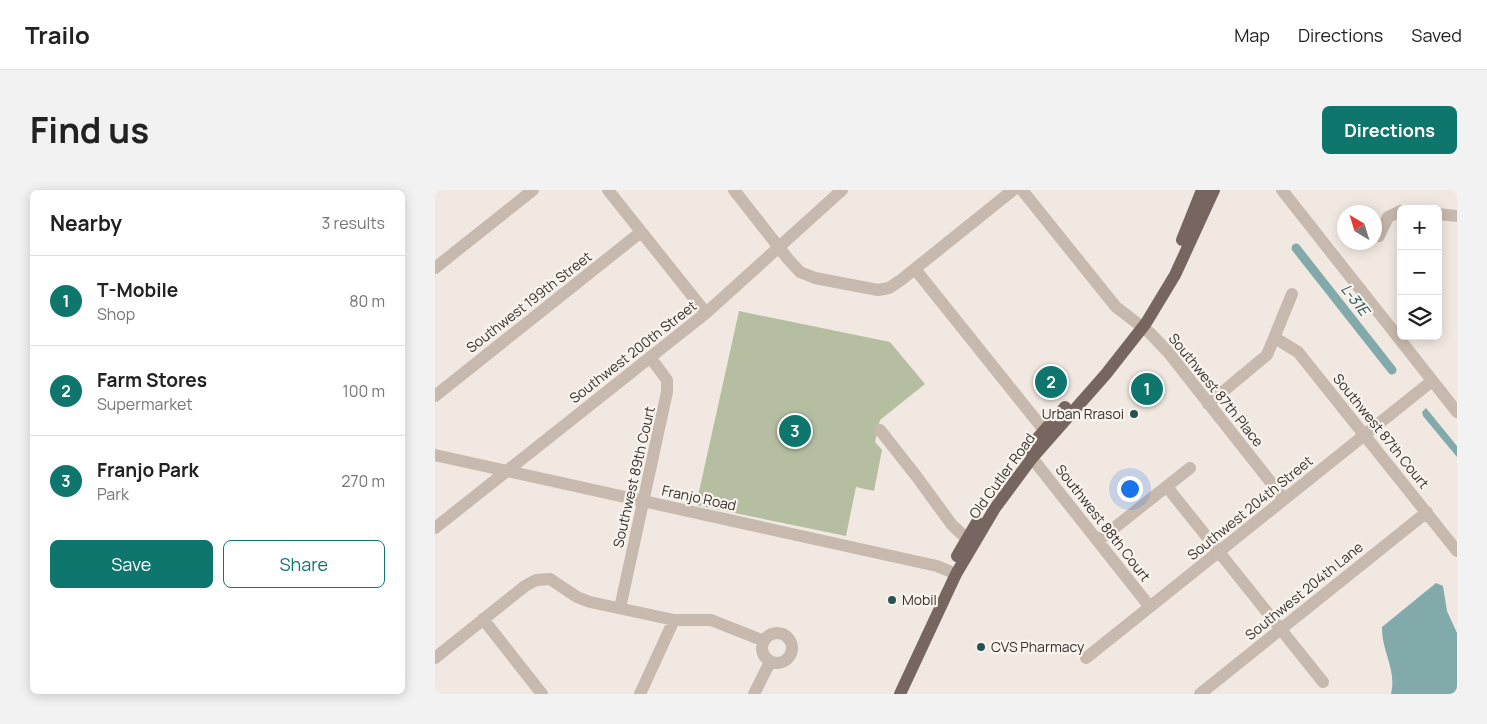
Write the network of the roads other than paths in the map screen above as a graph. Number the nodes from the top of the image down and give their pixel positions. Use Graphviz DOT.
graph roads {
  1 [pos="533,190"];
  2 [pos="608,190"];
  3 [pos="733,190"];
  4 [pos="842,190"];
  5 [pos="1013,190"];
  6 [pos="1022,190"];
  7 [pos="1214,190"];
  8 [pos="1280,192"];
  9 [pos="1201,194"];
  10 [pos="1203,212"];
  11 [pos="1397,213"];
  12 [pos="1442,214"];
  13 [pos="1457,216"];
  14 [pos="1382,230"];
  15 [pos="641,232"];
  16 [pos="779,248"];
  17 [pos="435,268"];
  18 [pos="915,269"];
  19 [pos="1292,294"];
  20 [pos="706,313"];
  21 [pos="1139,326"];
  22 [pos="1275,338"];
  23 [pos="650,357"];
  24 [pos="1432,381"];
  25 [pos="1086,390"];
  26 [pos="435,396"];
  27 [pos="1208,404"];
  28 [pos="1457,412"];
  29 [pos="880,430"];
  30 [pos="1043,430"];
  31 [pos="1364,435"];
  32 [pos="435,455"];
  33 [pos="1032,458"];
  34 [pos="1190,468"];
  35 [pos="1018,469"];
  36 [pos="507,470"];
  37 [pos="1167,487"];
  38 [pos="1285,500"];
  39 [pos="643,501"];
  40 [pos="1427,512"];
  41 [pos="435,528"];
  42 [pos="966,538"];
  43 [pos="1099,540"];
  44 [pos="1457,550"];
  45 [pos="1219,552"];
  46 [pos="952,572"];
  47 [pos="1150,607"];
  48 [pos="620,608"];
  49 [pos="483,619"];
  50 [pos="674,620"];
  51 [pos="1281,629"];
  52 [pos="764,641"];
  53 [pos="435,658"];
  54 [pos="1086,658"];
  55 [pos="770,662"];
  56 [pos="905,675"];
  57 [pos="1323,682"];
  58 [pos="542,694"];
  59 [pos="640,694"];
  60 [pos="754,694"];
  61 [pos="892,694"];
  62 [pos="900,694"];
  63 [pos="1200,694"];
  1 -- 17 [label="street"];
  2 -- 15 [label="street"];
  3 -- 16 [label="street"];
  4 -- 16 [label="street, Southwest 200th Street"];
  5 -- 18 [label="street"];
  6 -- 21 [label="street, Southwest 87th Place"];
  7 -- 10 [label="main road, Old Cutler Road"];
  8 -- 24 [label="street"];
  9 -- 10 [label="main road"];
  9 -- 21 [label="main road, Old Cutler Road"];
  10 -- 21 [label="main road, Old Cutler Road"];
  11 -- 14 [label="street"];
  12 -- 13 [label="street"];
  15 -- 20 [label="street"];
  15 -- 26 [label="street, Southwest 199th Street"];
  16 -- 18 [label="street"];
  16 -- 20 [label="street, Southwest 200th Street"];
  18 -- 30 [label="street"];
  19 -- 22 [label="street"];
  20 -- 23 [label="street, Southwest 200th Street"];
  21 -- 25 [label="main road, Old Cutler Road"];
  21 -- 27 [label="street, Southwest 87th Place"];
  22 -- 27 [label="street"];
  22 -- 31 [label="street, Southwest 87th Court"];
  23 -- 36 [label="street, Southwest 200th Street"];
  23 -- 39 [label="street, Southwest 89th Court"];
  24 -- 28 [label="street"];
  24 -- 31 [label="street, Southwest 204th Street"];
  25 -- 30 [label="main road, Old Cutler Road"];
  25 -- 33 [label="main road, Old Cutler Road"];
  27 -- 38 [label="street, Southwest 87th Place"];
  29 -- 42 [label="street"];
  30 -- 35 [label="main road, Old Cutler Road"];
  31 -- 38 [label="street, Southwest 204th Street"];
  31 -- 40 [label="street, Southwest 87th Court"];
  32 -- 36 [label="street, Franjo Road"];
  33 -- 35 [label="main road, Old Cutler Road"];
  33 -- 43 [label="street, Southwest 88th Court"];
  34 -- 37 [label="street"];
  35 -- 42 [label="main road, Old Cutler Road"];
  35 -- 46 [label="main road, Old Cutler Road"];
  36 -- 39 [label="street, Franjo Road"];
  36 -- 41 [label="street, Southwest 200th Street"];
  37 -- 43 [label="street"];
  37 -- 45 [label="street"];
  38 -- 45 [label="street, Southwest 204th Street"];
  39 -- 46 [label="street, Franjo Road"];
  39 -- 48 [label="street, Southwest 89th Court"];
  40 -- 44 [label="street, Southwest 87th Court"];
  40 -- 51 [label="street, Southwest 204th Lane"];
  42 -- 46 [label="main road, Old Cutler Road"];
  43 -- 47 [label="street, Southwest 88th Court"];
  45 -- 47 [label="street, Southwest 204th Street"];
  45 -- 51 [label="street"];
  46 -- 56 [label="main road, Old Cutler Road"];
  47 -- 54 [label="street, Southwest 204th Street"];
  48 -- 49 [label="street"];
  48 -- 50 [label="street"];
  49 -- 53 [label="street"];
  49 -- 58 [label="street"];
  50 -- 52 [label="street"];
  50 -- 59 [label="street"];
  51 -- 57 [label="street"];
  51 -- 63 [label="street, Southwest 204th Lane"];
  52 -- 55 [label="street"];
  52 -- 55 [label="street"];
  55 -- 60 [label="street"];
  56 -- 61 [label="main road, Old Cutler Road"];
  56 -- 62 [label="main road, Old Cutler Road"];
}
